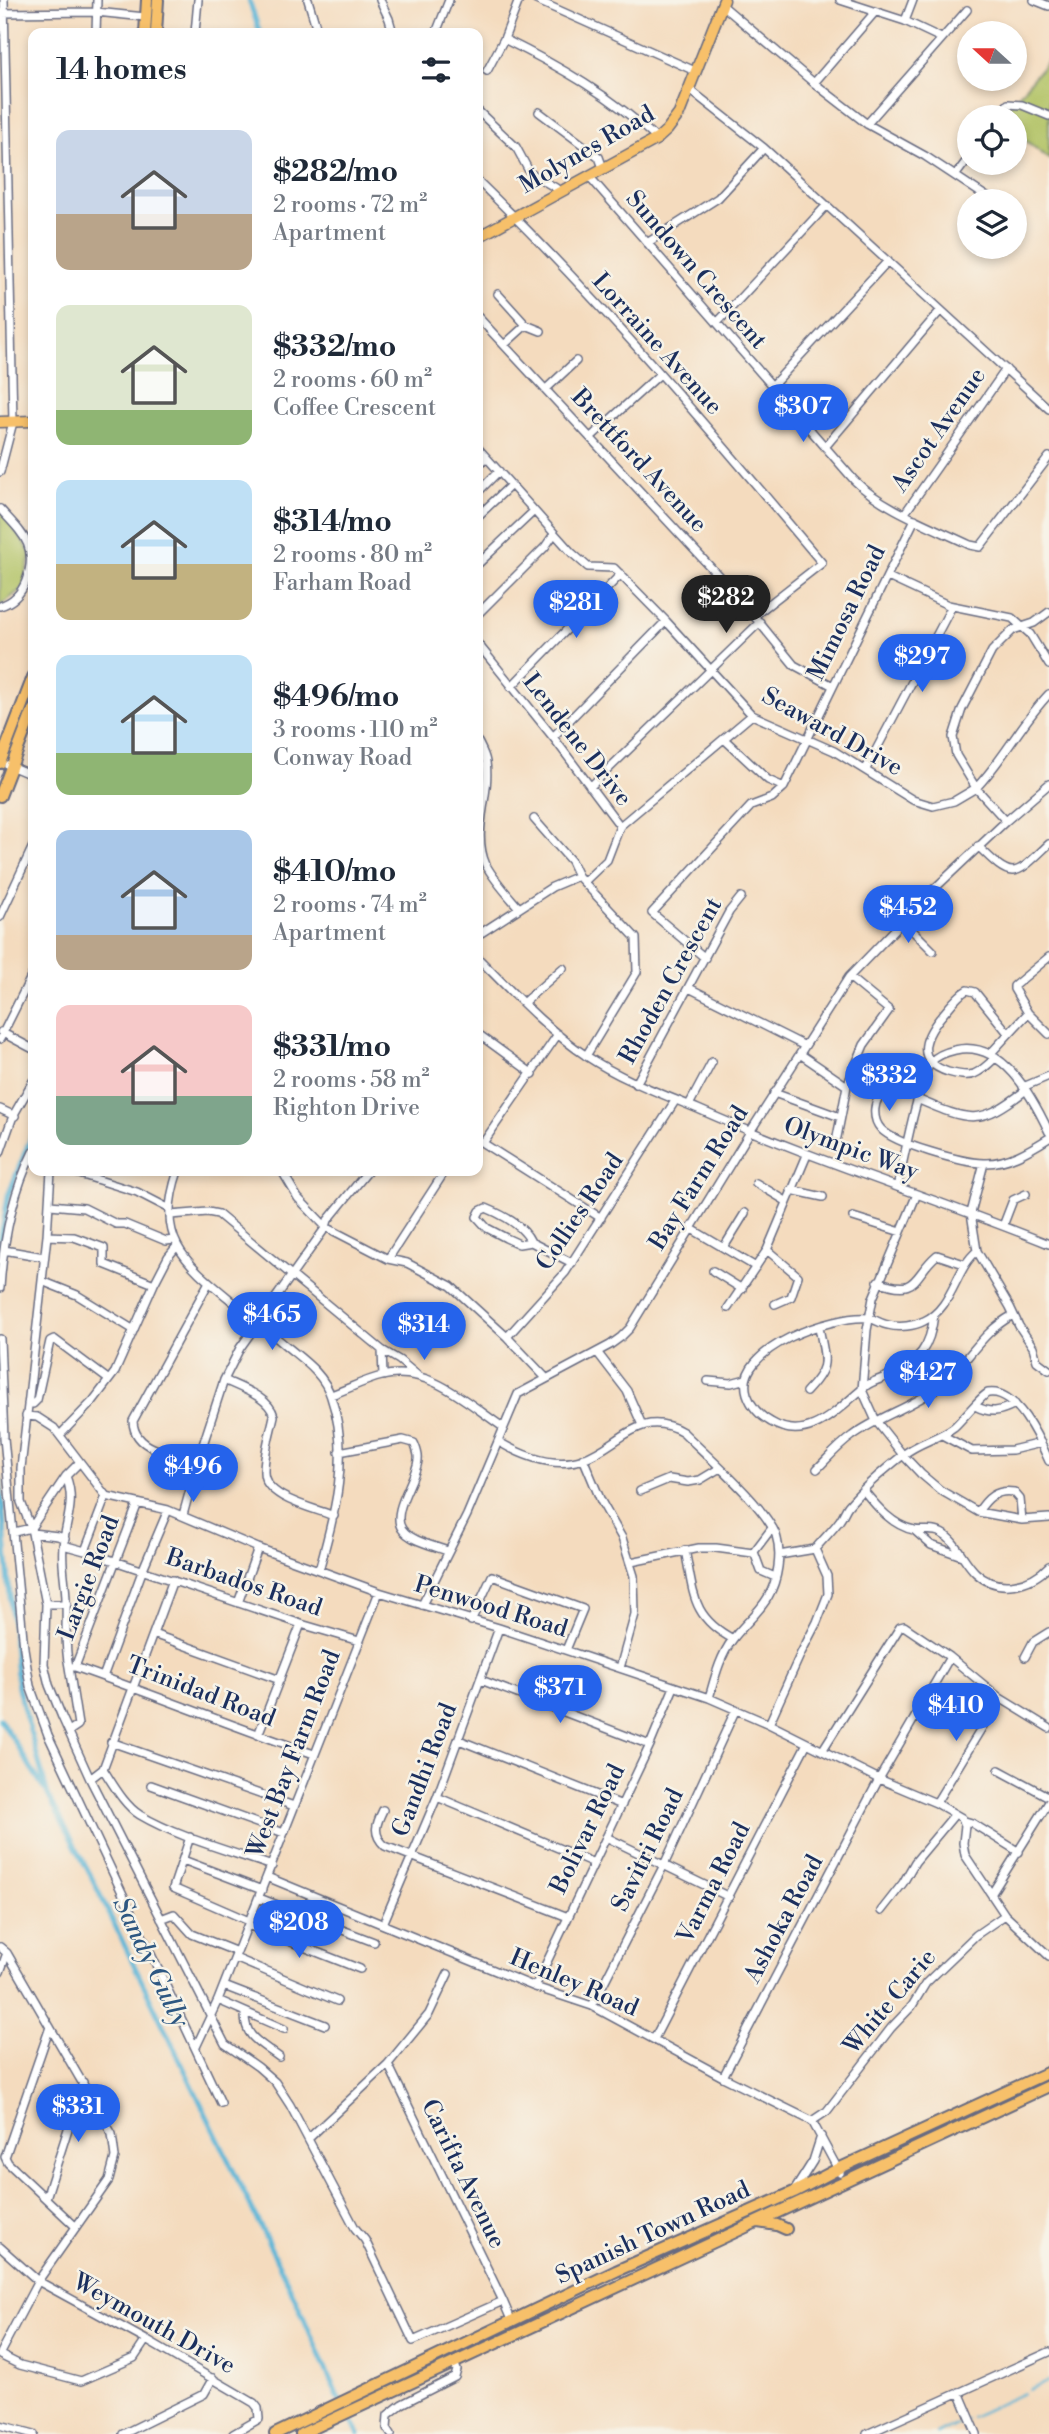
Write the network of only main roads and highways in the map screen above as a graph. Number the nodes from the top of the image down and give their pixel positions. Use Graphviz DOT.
graph roads {
  1 [pos="147,0"];
  2 [pos="158,0"];
  3 [pos="723,2"];
  4 [pos="145,28"];
  5 [pos="156,28"];
  6 [pos="483,234"];
  7 [pos="28,421"];
  8 [pos="0,422"];
  9 [pos="28,690"];
  10 [pos="28,724"];
  11 [pos="0,762"];
  12 [pos="0,796"];
  13 [pos="1049,2072"];
  14 [pos="1049,2085"];
  15 [pos="1004,2107"];
  16 [pos="922,2131"];
  17 [pos="796,2197"];
  18 [pos="755,2222"];
  19 [pos="786,2229"];
  20 [pos="616,2271"];
  21 [pos="623,2283"];
  22 [pos="386,2387"];
  23 [pos="304,2433"];
  24 [pos="275,2434"];
  1 -- 4 [label="highway"];
  2 -- 5 [label="highway"];
  3 -- 6 [label="main road, Molynes Road"];
  7 -- 8 [label="main road"];
  9 -- 11 [label="highway"];
  10 -- 12 [label="highway"];
  13 -- 16 [label="highway, Spanish Town Road"];
  14 -- 15 [label="highway, Spanish Town Road"];
  15 -- 16 [label="highway"];
  15 -- 17 [label="highway, Spanish Town Road"];
  16 -- 17 [label="highway, Spanish Town Road"];
  17 -- 18 [label="highway, Spanish Town Road"];
  17 -- 20 [label="highway, Spanish Town Road"];
  18 -- 19 [label="highway"];
  18 -- 21 [label="highway, Spanish Town Road"];
  20 -- 21 [label="highway"];
  20 -- 22 [label="highway, Spanish Town Road"];
  21 -- 22 [label="highway, Spanish Town Road"];
  22 -- 23 [label="highway, Spanish Town Road"];
  22 -- 24 [label="highway, Spanish Town Road"];
}
